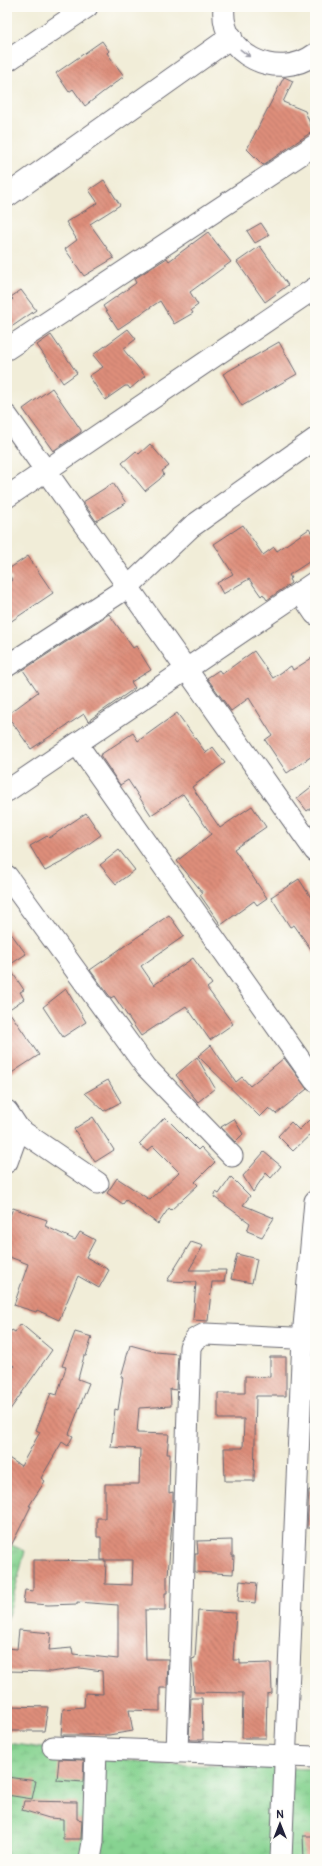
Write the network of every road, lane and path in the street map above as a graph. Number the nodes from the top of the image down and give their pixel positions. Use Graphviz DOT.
graph roads {
  1 [pos="87,7"];
  2 [pos="224,7"];
  3 [pos="231,37"];
  4 [pos="7,61"];
  5 [pos="313,61"];
  6 [pos="315,146"];
  7 [pos="7,196"];
  8 [pos="315,288"];
  9 [pos="7,349"];
  10 [pos="7,416"];
  11 [pos="315,439"];
  12 [pos="46,470"];
  13 [pos="7,496"];
  14 [pos="128,587"];
  15 [pos="307,587"];
  16 [pos="315,614"];
  17 [pos="7,666"];
  18 [pos="186,669"];
  19 [pos="77,744"];
  20 [pos="7,791"];
  21 [pos="315,851"];
  22 [pos="7,876"];
  23 [pos="315,1081"];
  24 [pos="7,1111"];
  25 [pos="19,1130"];
  26 [pos="232,1156"];
  27 [pos="7,1162"];
  28 [pos="98,1183"];
  29 [pos="315,1201"];
  30 [pos="309,1339"];
  31 [pos="53,1747"];
  32 [pos="96,1749"];
  33 [pos="177,1752"];
  34 [pos="285,1756"];
  35 [pos="315,1757"];
  36 [pos="90,1859"];
  37 [pos="281,1859"];
  1 -- 4 [label="street"];
  2 -- 3 [label="street"];
  3 -- 5 [label="street, one-way"];
  3 -- 7 [label="main road"];
  6 -- 9 [label="street"];
  8 -- 12 [label="street"];
  10 -- 12 [label="street"];
  11 -- 14 [label="street"];
  12 -- 13 [label="street"];
  12 -- 14 [label="street"];
  14 -- 17 [label="street"];
  14 -- 18 [label="street"];
  15 -- 16 [label="street"];
  15 -- 18 [label="street"];
  18 -- 19 [label="street"];
  18 -- 21 [label="street"];
  19 -- 20 [label="street"];
  19 -- 23 [label="street"];
  22 -- 26 [label="street"];
  24 -- 25 [label="street"];
  25 -- 27 [label="street"];
  25 -- 28 [label="street"];
  29 -- 30 [label="street"];
  30 -- 33 [label="street"];
  30 -- 34 [label="street"];
  31 -- 32 [label="street"];
  32 -- 33 [label="street"];
  32 -- 36 [label="street"];
  33 -- 34 [label="street"];
  34 -- 35 [label="street"];
  34 -- 37 [label="street"];
}
